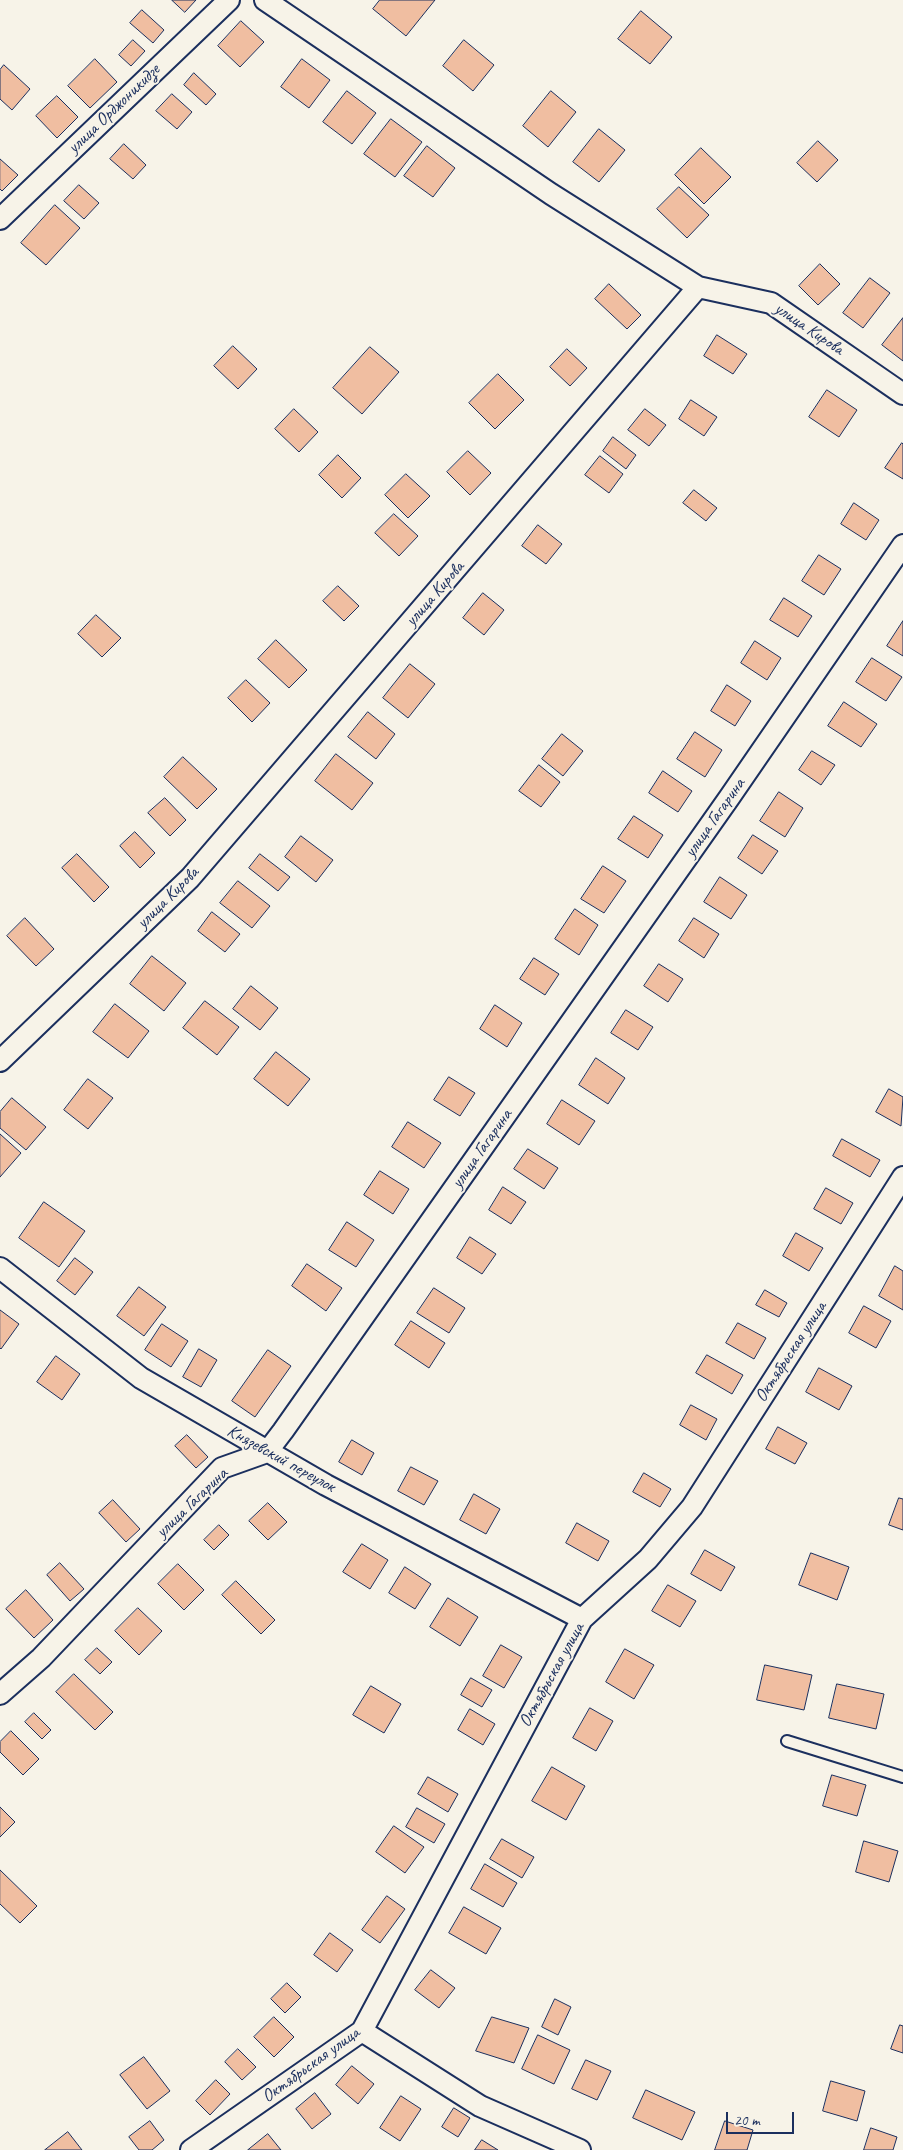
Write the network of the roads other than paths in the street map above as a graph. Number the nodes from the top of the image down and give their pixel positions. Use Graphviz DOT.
graph roads {
  1 [pos="229,0"];
  2 [pos="265,0"];
  3 [pos="0,219"];
  4 [pos="698,287"];
  5 [pos="903,394"];
  6 [pos="903,545"];
  7 [pos="0,1061"];
  8 [pos="903,1177"];
  9 [pos="0,1268"];
  10 [pos="267,1452"];
  11 [pos="582,1619"];
  12 [pos="0,1694"];
  13 [pos="787,1741"];
  14 [pos="903,1777"];
  15 [pos="362,2031"];
  16 [pos="190,2150"];
  17 [pos="580,2150"];
  1 -- 3 [label="street, улица Орджоникидзе"];
  2 -- 4 [label="street"];
  4 -- 5 [label="street, улица Кирова"];
  4 -- 7 [label="street, улица Кирова"];
  6 -- 10 [label="street, улица Гагарина"];
  8 -- 11 [label="street, Октябрьская улица"];
  9 -- 10 [label="street, Князевский переулок"];
  10 -- 11 [label="street, Князевский переулок"];
  10 -- 12 [label="street, улица Гагарина"];
  11 -- 15 [label="street, Октябрьская улица"];
  13 -- 14 [label="lane"];
  15 -- 16 [label="street, Октябрьская улица"];
  15 -- 17 [label="street"];
}
